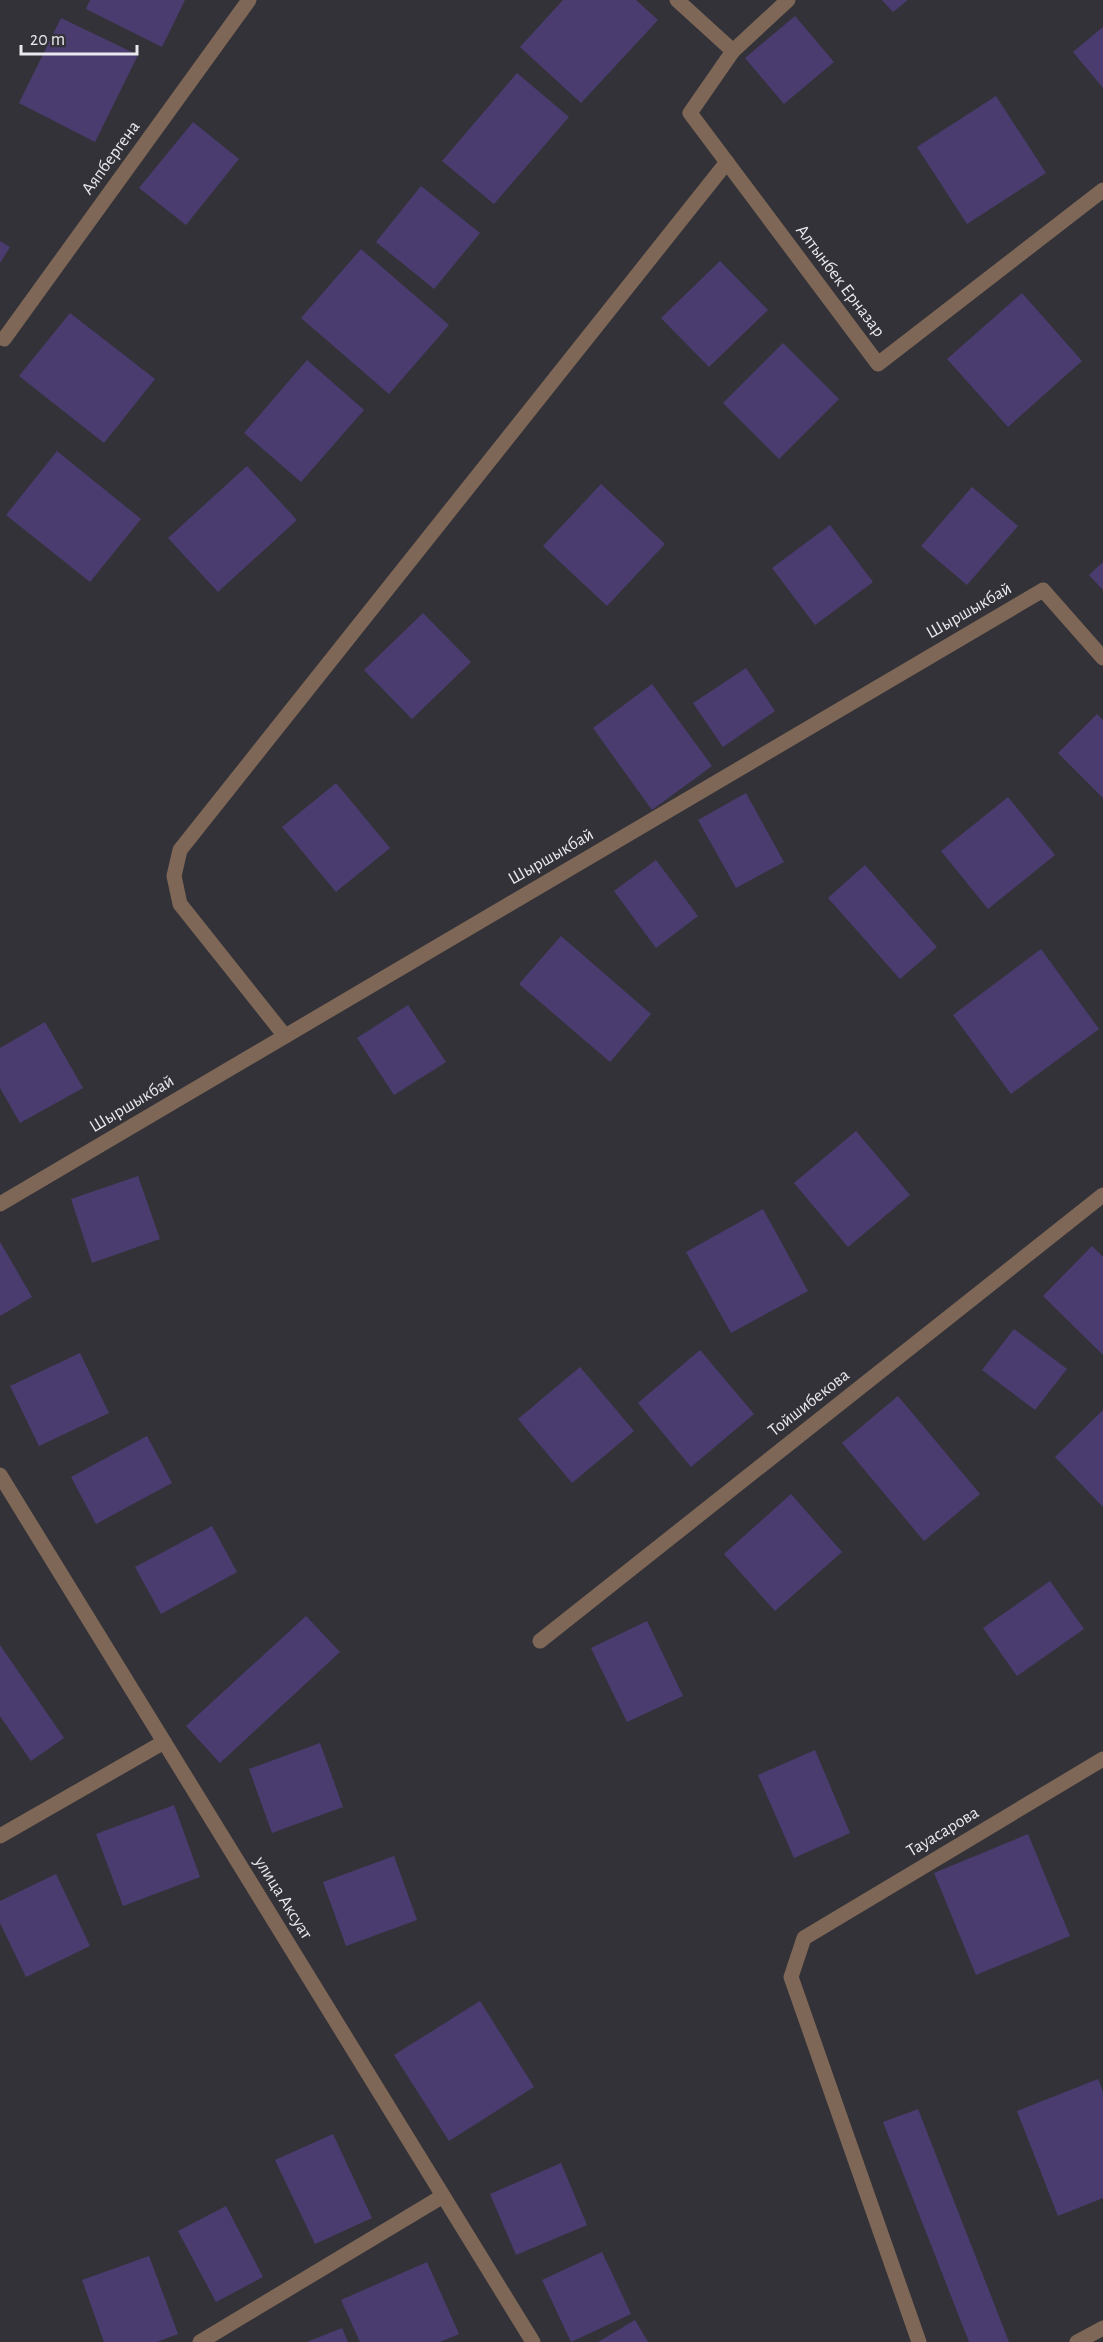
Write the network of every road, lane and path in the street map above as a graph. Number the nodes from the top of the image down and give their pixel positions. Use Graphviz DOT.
graph roads {
  1 [pos="249,0"];
  2 [pos="677,0"];
  3 [pos="788,0"];
  4 [pos="733,51"];
  5 [pos="727,162"];
  6 [pos="1103,190"];
  7 [pos="4,339"];
  8 [pos="1103,658"];
  9 [pos="285,1036"];
  10 [pos="1103,1195"];
  11 [pos="0,1204"];
  12 [pos="0,1475"];
  13 [pos="540,1641"];
  14 [pos="164,1742"];
  15 [pos="1103,1759"];
  16 [pos="0,1836"];
  17 [pos="443,2196"];
  18 [pos="1103,2328"];
  19 [pos="200,2342"];
  20 [pos="533,2342"];
  21 [pos="919,2342"];
  22 [pos="1077,2342"];
  1 -- 7 [label="street, Аяпбергена"];
  2 -- 4 [label="street"];
  3 -- 4 [label="street"];
  4 -- 5 [label="street, Алтынбек Ерназар"];
  5 -- 6 [label="street, Алтынбек Ерназар"];
  5 -- 9 [label="street"];
  8 -- 9 [label="street, Шыршыкбай"];
  9 -- 11 [label="street, Шыршыкбай"];
  10 -- 13 [label="street, Тойшибекова"];
  12 -- 14 [label="street, улица Аксуат"];
  14 -- 16 [label="street"];
  14 -- 17 [label="street, улица Аксуат"];
  15 -- 21 [label="street, Тауасарова"];
  17 -- 19 [label="street"];
  17 -- 20 [label="street, улица Аксуат"];
  18 -- 22 [label="street"];
}
